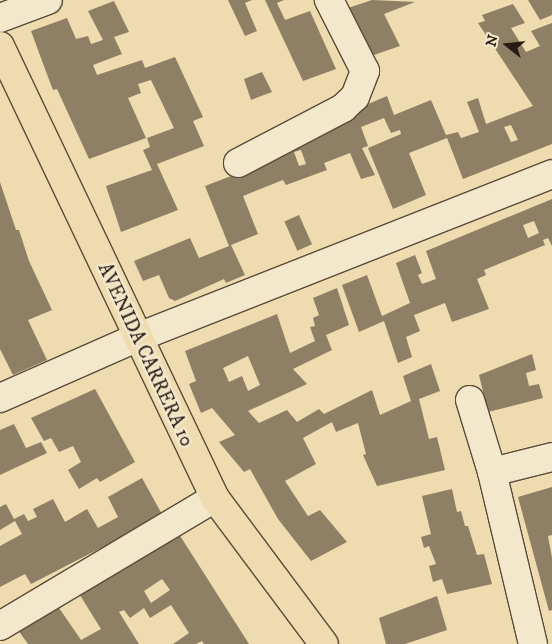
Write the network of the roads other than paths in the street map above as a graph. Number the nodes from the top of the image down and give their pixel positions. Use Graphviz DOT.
graph roads {
  1 [pos="48,0"];
  2 [pos="329,0"];
  3 [pos="0,18"];
  4 [pos="0,46"];
  5 [pos="238,163"];
  6 [pos="552,174"];
  7 [pos="136,338"];
  8 [pos="0,398"];
  9 [pos="470,400"];
  10 [pos="552,457"];
  11 [pos="492,472"];
  12 [pos="215,498"];
  13 [pos="0,626"];
  14 [pos="324,644"];
  15 [pos="532,644"];
  1 -- 3 [label="street"];
  2 -- 5 [label="street"];
  4 -- 7 [label="main road, AVENIDA CARRERA 10"];
  6 -- 7 [label="street"];
  7 -- 8 [label="street"];
  7 -- 12 [label="main road, AVENIDA CARRERA 10"];
  9 -- 11 [label="street"];
  10 -- 11 [label="street"];
  11 -- 15 [label="street"];
  12 -- 13 [label="street"];
  12 -- 14 [label="main road, AVENIDA CARRERA 10"];
}
